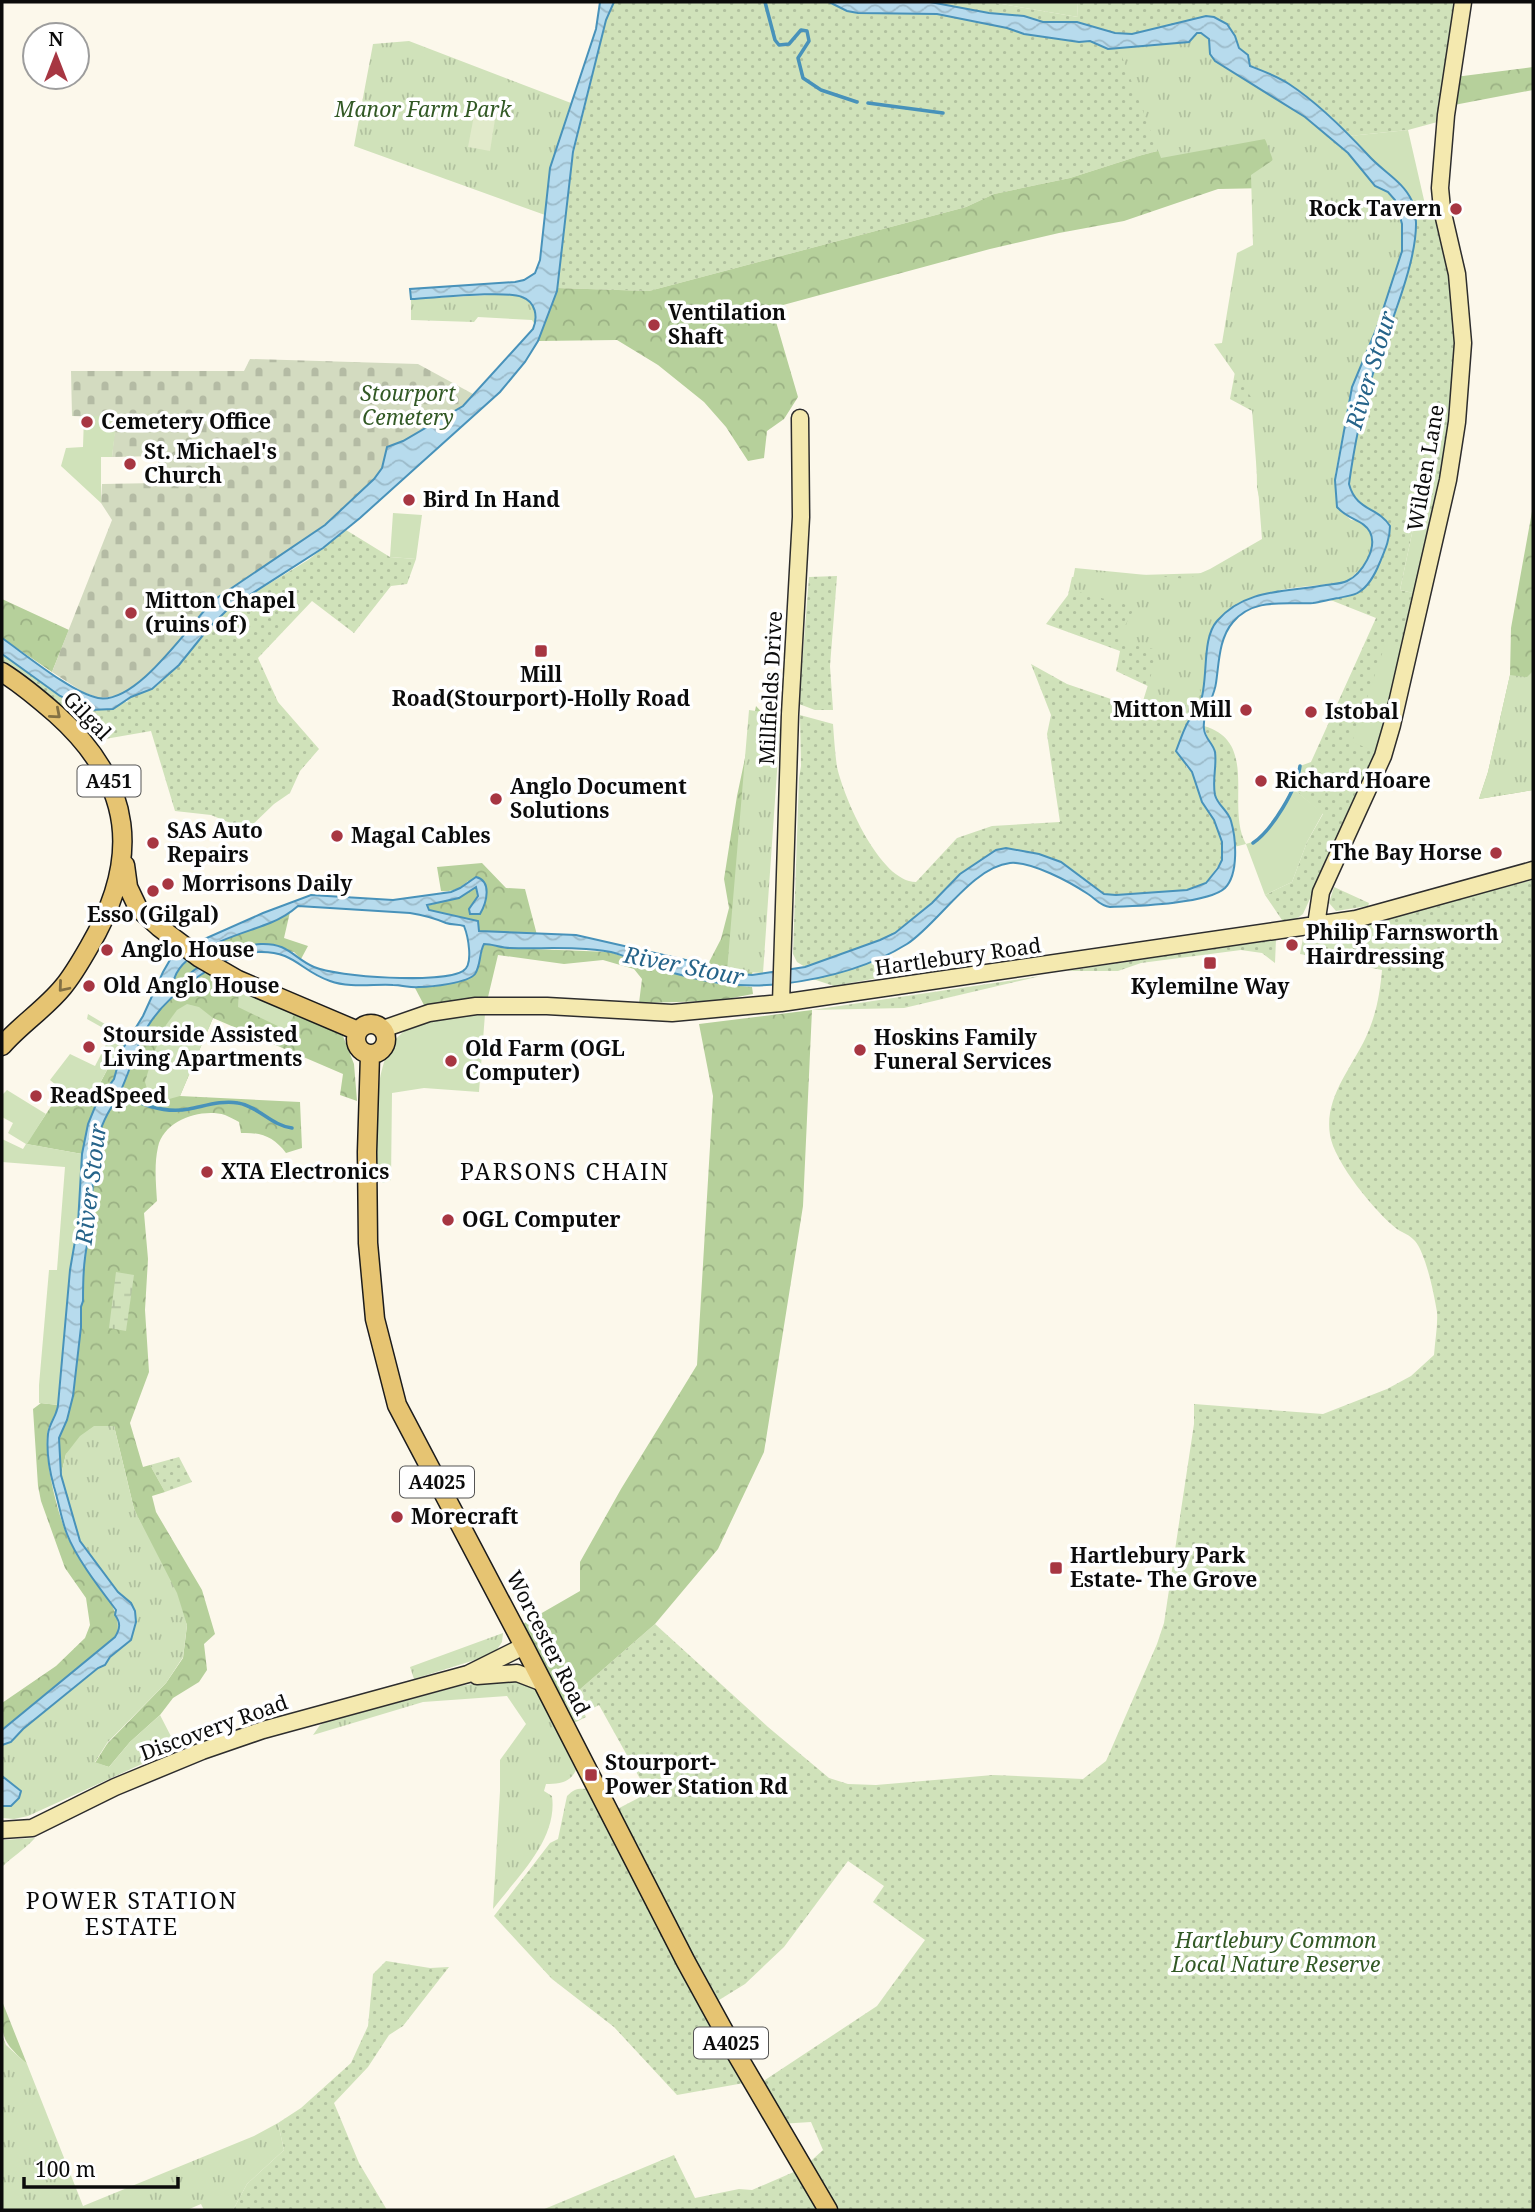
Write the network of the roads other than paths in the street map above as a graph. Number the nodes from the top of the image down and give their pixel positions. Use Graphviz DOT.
graph roads {
  1 [pos="1462,2"];
  2 [pos="800,418"];
  3 [pos="2,672"];
  4 [pos="123,841"];
  5 [pos="1533,870"];
  6 [pos="1316,925"];
  7 [pos="159,928"];
  8 [pos="100,930"];
  9 [pos="781,997"];
  10 [pos="383,1029"];
  11 [pos="358,1031"];
  12 [pos="2,1046"];
  13 [pos="370,1055"];
  14 [pos="527,1651"];
  15 [pos="505,1673"];
  16 [pos="447,1681"];
  17 [pos="543,1683"];
  18 [pos="2,1830"];
  19 [pos="828,2210"];
  1 -- 6 [label="street, Wilden Lane"];
  2 -- 9 [label="street, Millfields Drive"];
  3 -- 4 [label="main road, Gilgal / A451, one-way"];
  4 -- 7 [label="main road"];
  4 -- 8 [label="main road, Gilgal / A451"];
  5 -- 6 [label="street, Hartlebury Road"];
  6 -- 9 [label="street, Hartlebury Road"];
  7 -- 8 [label="main road"];
  7 -- 11 [label="main road"];
  8 -- 12 [label="main road, A451, one-way"];
  9 -- 10 [label="street, Hartlebury Road"];
  10 -- 11 [label="main road"];
  10 -- 13 [label="main road, A4025"];
  11 -- 13 [label="main road, A4025"];
  13 -- 14 [label="main road, Worcester Road / A4025"];
  14 -- 15 [label="street"];
  14 -- 16 [label="street, Discovery Road"];
  14 -- 17 [label="main road, Worcester Road / A4025"];
  15 -- 16 [label="street, Discovery Road"];
  15 -- 17 [label="street, Discovery Road"];
  16 -- 18 [label="street, Discovery Road"];
  17 -- 19 [label="main road, Worcester Road / A4025"];
}
